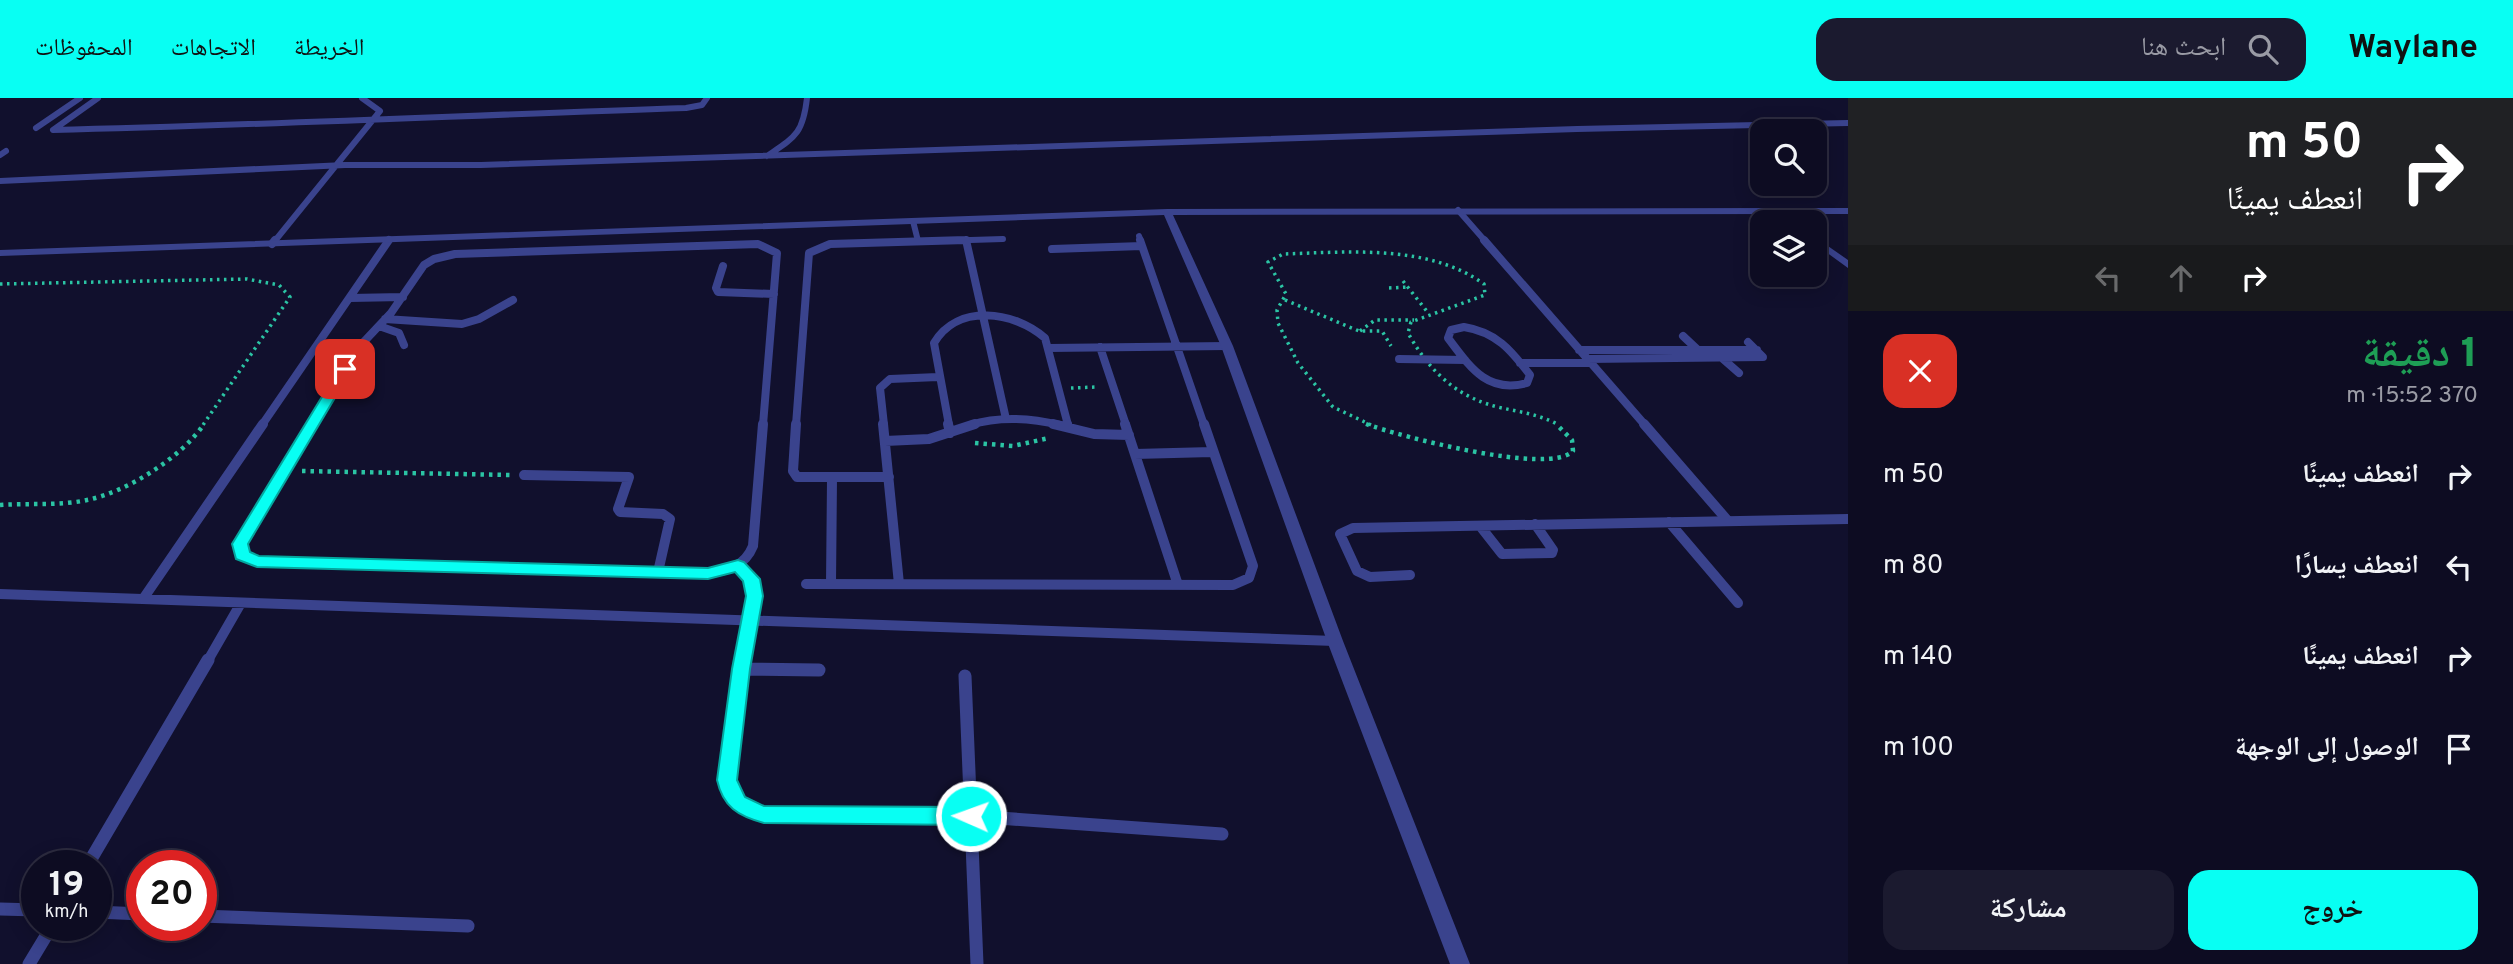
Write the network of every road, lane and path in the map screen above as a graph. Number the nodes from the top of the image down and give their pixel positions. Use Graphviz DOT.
graph roads {
  1 [pos="80,98"];
  2 [pos="98,98"];
  3 [pos="362,98"];
  4 [pos="707,98"];
  5 [pos="807,98"];
  6 [pos="372,119"];
  7 [pos="1848,123"];
  8 [pos="36,128"];
  9 [pos="766,156"];
  10 [pos="335,165"];
  11 [pos="0,181"];
  12 [pos="1458,210"];
  13 [pos="1750,211"];
  14 [pos="1827,211"];
  15 [pos="1848,211"];
  16 [pos="1167,212"];
  17 [pos="913,220"];
  18 [pos="1003,239"];
  19 [pos="389,240"];
  20 [pos="966,240"];
  21 [pos="918,242"];
  22 [pos="272,244"];
  23 [pos="1052,248"];
  24 [pos="1827,249"];
  25 [pos="0,253"];
  26 [pos="1848,265"];
  27 [pos="723,266"];
  28 [pos="1403,281"];
  29 [pos="0,284"];
  30 [pos="1389,288"];
  31 [pos="1408,288"];
  32 [pos="774,294"];
  33 [pos="403,297"];
  34 [pos="350,298"];
  35 [pos="513,300"];
  36 [pos="1284,300"];
  37 [pos="1429,314"];
  38 [pos="983,316"];
  39 [pos="1414,320"];
  40 [pos="382,323"];
  41 [pos="1359,331"];
  42 [pos="1683,336"];
  43 [pos="1748,342"];
  44 [pos="404,345"];
  45 [pos="1227,346"];
  46 [pos="1176,347"];
  47 [pos="1049,348"];
  48 [pos="1100,348"];
  49 [pos="1579,350"];
  50 [pos="1698,350"];
  51 [pos="1757,350"];
  52 [pos="1399,359"];
  53 [pos="1708,359"];
  54 [pos="1723,359"];
  55 [pos="1465,360"];
  56 [pos="1589,361"];
  57 [pos="1520,363"];
  58 [pos="1739,373"];
  59 [pos="938,377"];
  60 [pos="1112,386"];
  61 [pos="1059,389"];
  62 [pos="1006,419"];
  63 [pos="1068,427"];
  64 [pos="950,433"];
  65 [pos="1129,435"];
  66 [pos="885,441"];
  67 [pos="971,442"];
  68 [pos="1030,444"];
  69 [pos="1212,452"];
  70 [pos="1135,454"];
  71 [pos="284,471"];
  72 [pos="524,475"];
  73 [pos="889,478"];
  74 [pos="832,479"];
  75 [pos="0,505"];
  76 [pos="1848,519"];
  77 [pos="1728,521"];
  78 [pos="1669,522"];
  79 [pos="1535,524"];
  80 [pos="1480,526"];
  81 [pos="738,565"];
  82 [pos="658,572"];
  83 [pos="1410,575"];
  84 [pos="806,584"];
  85 [pos="831,584"];
  86 [pos="899,584"];
  87 [pos="1178,585"];
  88 [pos="0,594"];
  89 [pos="143,599"];
  90 [pos="241,603"];
  91 [pos="1738,603"];
  92 [pos="751,620"];
  93 [pos="1335,641"];
  94 [pos="741,669"];
  95 [pos="819,670"];
  96 [pos="965,676"];
  97 [pos="971,816"];
  98 [pos="1222,834"];
  99 [pos="96,850"];
  100 [pos="0,909"];
  101 [pos="21,910"];
  102 [pos="217,917"];
  103 [pos="468,926"];
  104 [pos="42,941"];
  105 [pos="29,964"];
  106 [pos="976,964"];
  107 [pos="1460,964"];
  1 -- 8 [label="lane"];
  2 -- 6 [label="lane"];
  3 -- 6 [label="lane"];
  4 -- 6 [label="lane"];
  5 -- 9 [label="lane"];
  6 -- 10 [label="lane"];
  7 -- 9 [label="lane"];
  9 -- 10 [label="lane"];
  10 -- 11 [label="lane"];
  10 -- 22 [label="lane"];
  12 -- 13 [label="street"];
  12 -- 16 [label="street"];
  12 -- 49 [label="lane"];
  14 -- 15 [label="street"];
  16 -- 17 [label="street"];
  16 -- 45 [label="street"];
  17 -- 19 [label="street"];
  17 -- 21 [label="lane"];
  18 -- 20 [label="lane"];
  19 -- 22 [label="street"];
  19 -- 34 [label="lane"];
  20 -- 21 [label="lane"];
  20 -- 38 [label="lane"];
  21 -- 74 [label="lane"];
  22 -- 25 [label="street"];
  23 -- 46 [label="lane"];
  24 -- 26 [label="street"];
  27 -- 32 [label="lane"];
  28 -- 31 [label="path"];
  29 -- 75 [label="path"];
  30 -- 31 [label="path"];
  31 -- 37 [label="path"];
  32 -- 33 [label="lane"];
  32 -- 81 [label="lane"];
  33 -- 34 [label="lane"];
  33 -- 40 [label="lane"];
  34 -- 89 [label="lane"];
  35 -- 40 [label="lane"];
  36 -- 41 [label="path"];
  38 -- 47 [label="lane"];
  38 -- 59 [label="lane"];
  38 -- 62 [label="lane"];
  39 -- 41 [label="path"];
  40 -- 44 [label="lane"];
  40 -- 71 [label="lane"];
  41 -- 52 [label="path"];
  42 -- 50 [label="lane"];
  43 -- 51 [label="lane"];
  45 -- 46 [label="lane"];
  45 -- 93 [label="street"];
  46 -- 48 [label="lane"];
  46 -- 69 [label="lane"];
  47 -- 48 [label="lane"];
  47 -- 61 [label="lane"];
  48 -- 60 [label="lane"];
  49 -- 50 [label="lane"];
  49 -- 56 [label="lane"];
  50 -- 51 [label="lane"];
  50 -- 53 [label="lane"];
  51 -- 54 [label="lane"];
  52 -- 55 [label="lane"];
  53 -- 54 [label="lane"];
  53 -- 56 [label="lane"];
  54 -- 58 [label="lane"];
  55 -- 57 [label="lane"];
  55 -- 57 [label="lane"];
  56 -- 57 [label="lane"];
  56 -- 77 [label="lane"];
  59 -- 64 [label="lane"];
  59 -- 66 [label="lane"];
  60 -- 61 [label="path"];
  60 -- 65 [label="lane"];
  61 -- 63 [label="lane"];
  62 -- 63 [label="lane"];
  62 -- 64 [label="lane"];
  63 -- 65 [label="lane"];
  64 -- 66 [label="lane"];
  65 -- 70 [label="lane"];
  66 -- 73 [label="lane"];
  67 -- 68 [label="path"];
  69 -- 70 [label="lane"];
  69 -- 87 [label="lane"];
  70 -- 87 [label="lane"];
  71 -- 72 [label="path"];
  71 -- 82 [label="lane"];
  72 -- 82 [label="lane"];
  73 -- 74 [label="lane"];
  73 -- 86 [label="lane"];
  74 -- 85 [label="lane"];
  76 -- 77 [label="lane"];
  77 -- 78 [label="lane"];
  78 -- 79 [label="lane"];
  78 -- 91 [label="lane"];
  79 -- 80 [label="lane"];
  79 -- 80 [label="lane"];
  80 -- 83 [label="lane"];
  81 -- 82 [label="lane"];
  81 -- 92 [label="lane"];
  84 -- 85 [label="lane"];
  85 -- 86 [label="lane"];
  86 -- 87 [label="lane"];
  88 -- 89 [label="lane"];
  89 -- 90 [label="lane"];
  90 -- 92 [label="lane"];
  90 -- 99 [label="lane"];
  92 -- 93 [label="lane"];
  92 -- 94 [label="lane"];
  93 -- 107 [label="street"];
  94 -- 95 [label="lane"];
  94 -- 97 [label="lane"];
  96 -- 97 [label="lane"];
  97 -- 98 [label="lane"];
  97 -- 106 [label="lane"];
  100 -- 101 [label="lane"];
  102 -- 103 [label="lane"];
  104 -- 105 [label="lane"];
}
